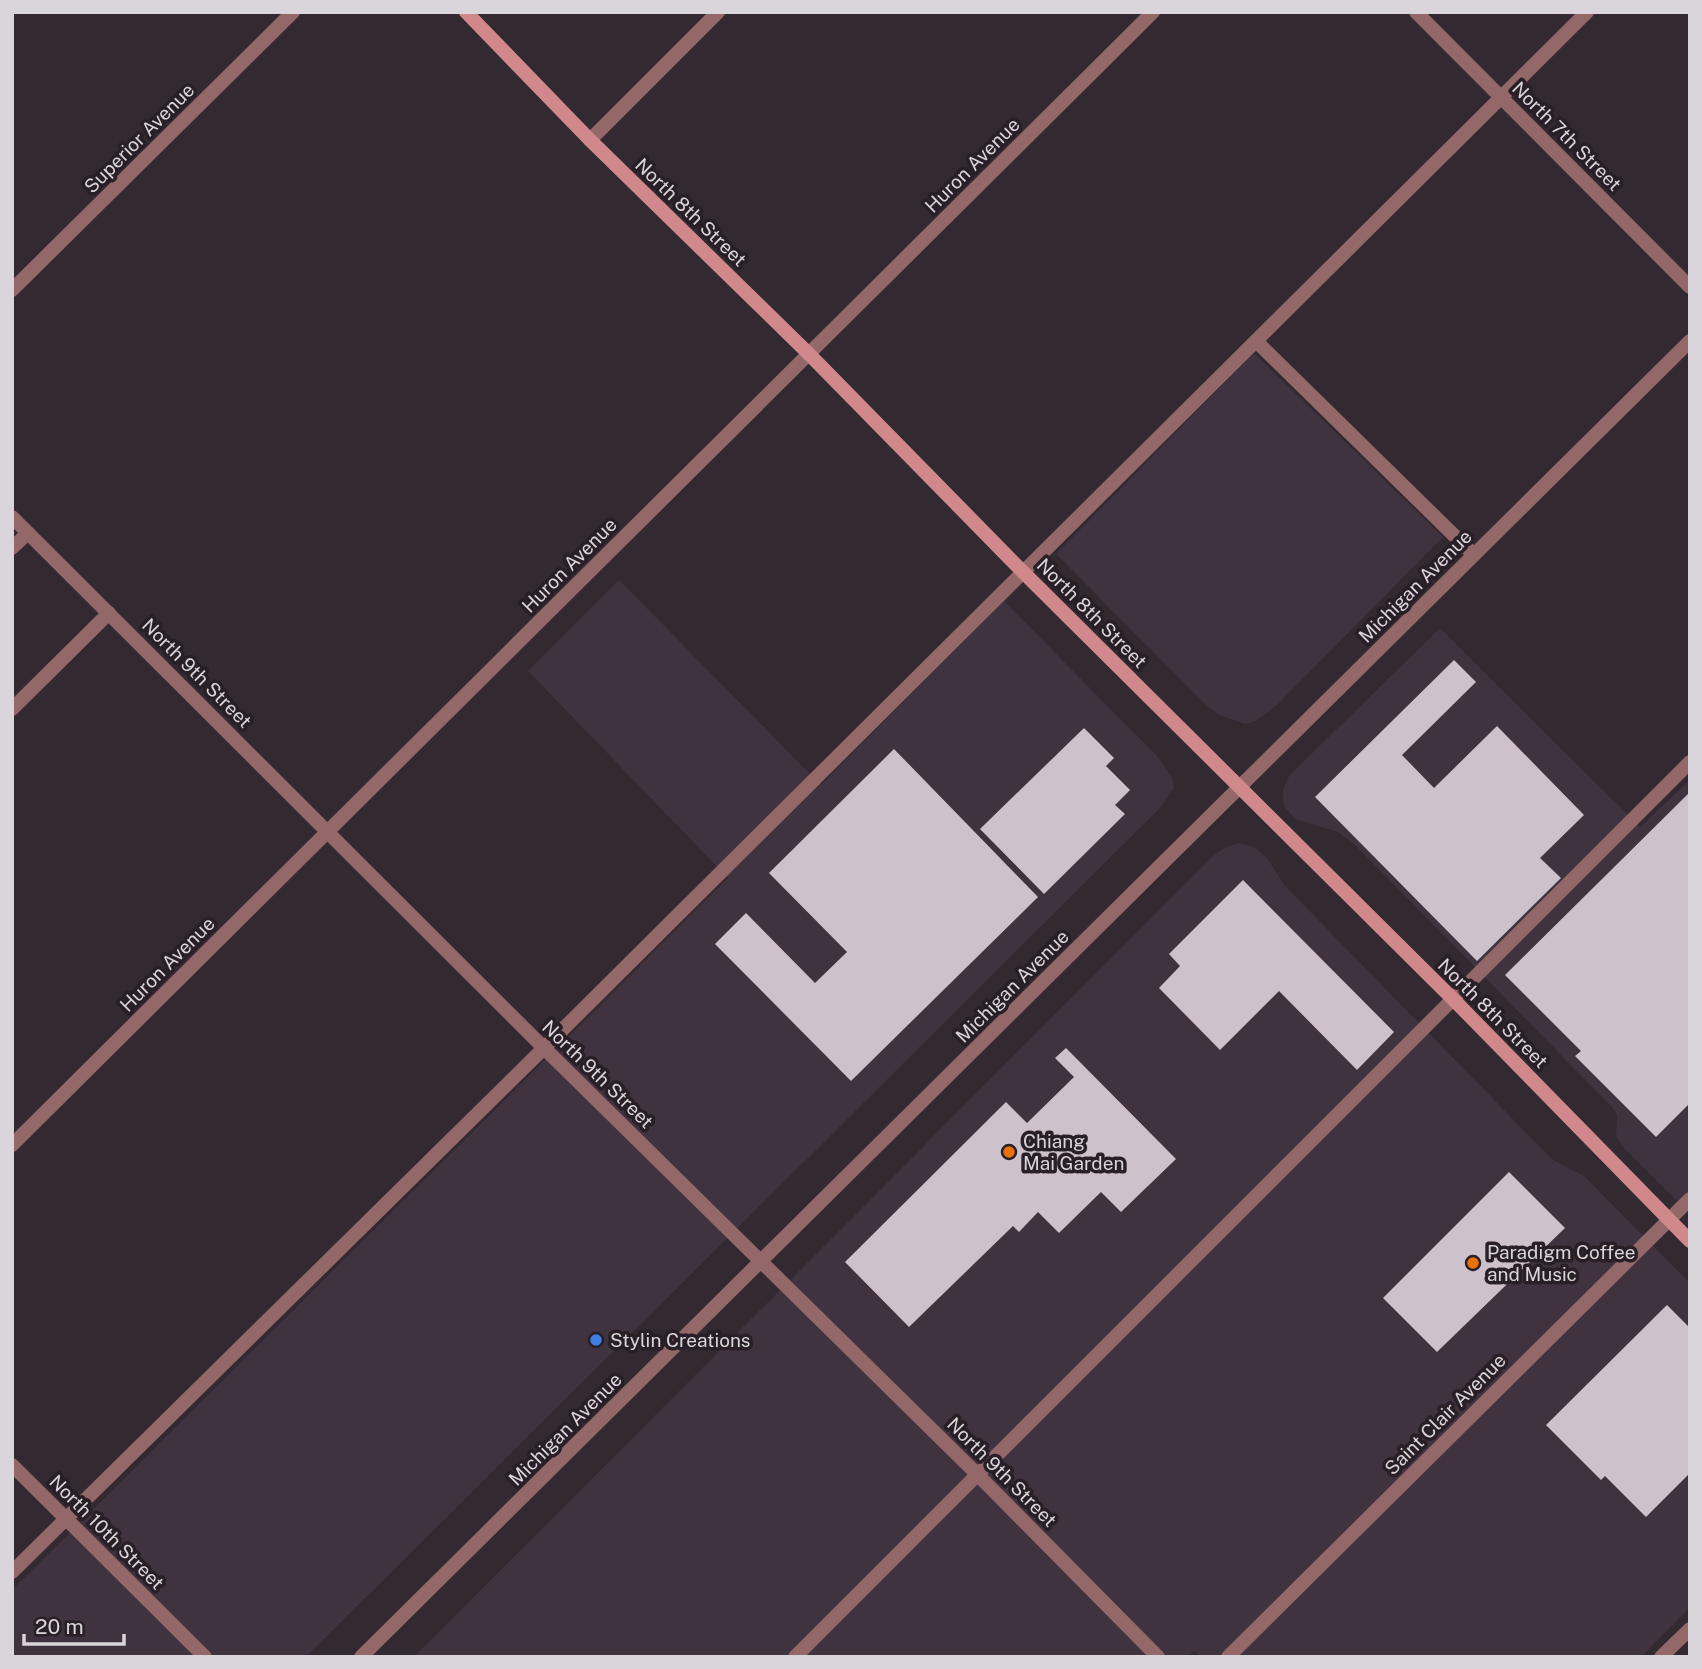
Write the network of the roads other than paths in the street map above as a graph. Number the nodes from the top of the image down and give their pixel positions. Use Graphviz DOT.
graph roads {
  1 [pos="293,12"];
  2 [pos="466,12"];
  3 [pos="718,12"];
  4 [pos="1153,12"];
  5 [pos="1416,12"];
  6 [pos="1587,12"];
  7 [pos="1501,97"];
  8 [pos="590,140"];
  9 [pos="1690,287"];
  10 [pos="12,290"];
  11 [pos="1256,341"];
  12 [pos="1690,341"];
  13 [pos="809,354"];
  14 [pos="12,517"];
  15 [pos="28,533"];
  16 [pos="12,548"];
  17 [pos="1474,555"];
  18 [pos="1023,572"];
  19 [pos="109,613"];
  20 [pos="12,709"];
  21 [pos="1690,762"];
  22 [pos="1240,788"];
  23 [pos="328,831"];
  24 [pos="1454,1000"];
  25 [pos="544,1048"];
  26 [pos="12,1145"];
  27 [pos="1690,1199"];
  28 [pos="1669,1219"];
  29 [pos="1690,1241"];
  30 [pos="761,1261"];
  31 [pos="12,1465"];
  32 [pos="978,1475"];
  33 [pos="66,1519"];
  34 [pos="12,1572"];
  35 [pos="1690,1629"];
  36 [pos="205,1657"];
  37 [pos="361,1657"];
  38 [pos="795,1657"];
  39 [pos="1158,1657"];
  40 [pos="1228,1657"];
  41 [pos="1661,1657"];
  1 -- 10 [label="street, Superior Avenue"];
  2 -- 8 [label="main road, North 8th Street"];
  3 -- 8 [label="street"];
  4 -- 13 [label="street, Huron Avenue"];
  5 -- 7 [label="street, North 7th Street"];
  6 -- 7 [label="street"];
  7 -- 9 [label="street, North 7th Street"];
  7 -- 11 [label="street"];
  8 -- 13 [label="main road, North 8th Street"];
  11 -- 17 [label="street"];
  11 -- 18 [label="street"];
  12 -- 17 [label="street, Michigan Avenue"];
  13 -- 18 [label="main road, North 8th Street"];
  13 -- 23 [label="street, Huron Avenue"];
  14 -- 15 [label="street, North 9th Street"];
  15 -- 16 [label="street"];
  15 -- 19 [label="street, North 9th Street"];
  17 -- 22 [label="street, Michigan Avenue"];
  18 -- 22 [label="main road, North 8th Street"];
  18 -- 25 [label="street"];
  19 -- 20 [label="street"];
  19 -- 23 [label="street, North 9th Street"];
  21 -- 24 [label="street"];
  22 -- 24 [label="main road, North 8th Street"];
  22 -- 30 [label="street, Michigan Avenue"];
  23 -- 25 [label="street, North 9th Street"];
  23 -- 26 [label="street, Huron Avenue"];
  24 -- 28 [label="main road, North 8th Street"];
  24 -- 32 [label="street"];
  25 -- 30 [label="street, North 9th Street"];
  25 -- 33 [label="street"];
  27 -- 28 [label="street, Saint Clair Avenue"];
  28 -- 29 [label="main road, North 8th Street"];
  28 -- 40 [label="street, Saint Clair Avenue"];
  30 -- 32 [label="street, North 9th Street"];
  30 -- 37 [label="street, Michigan Avenue"];
  31 -- 33 [label="street, North 10th Street"];
  32 -- 38 [label="street"];
  32 -- 39 [label="street, North 9th Street"];
  33 -- 34 [label="street"];
  33 -- 36 [label="street, North 10th Street"];
  35 -- 41 [label="street"];
}
